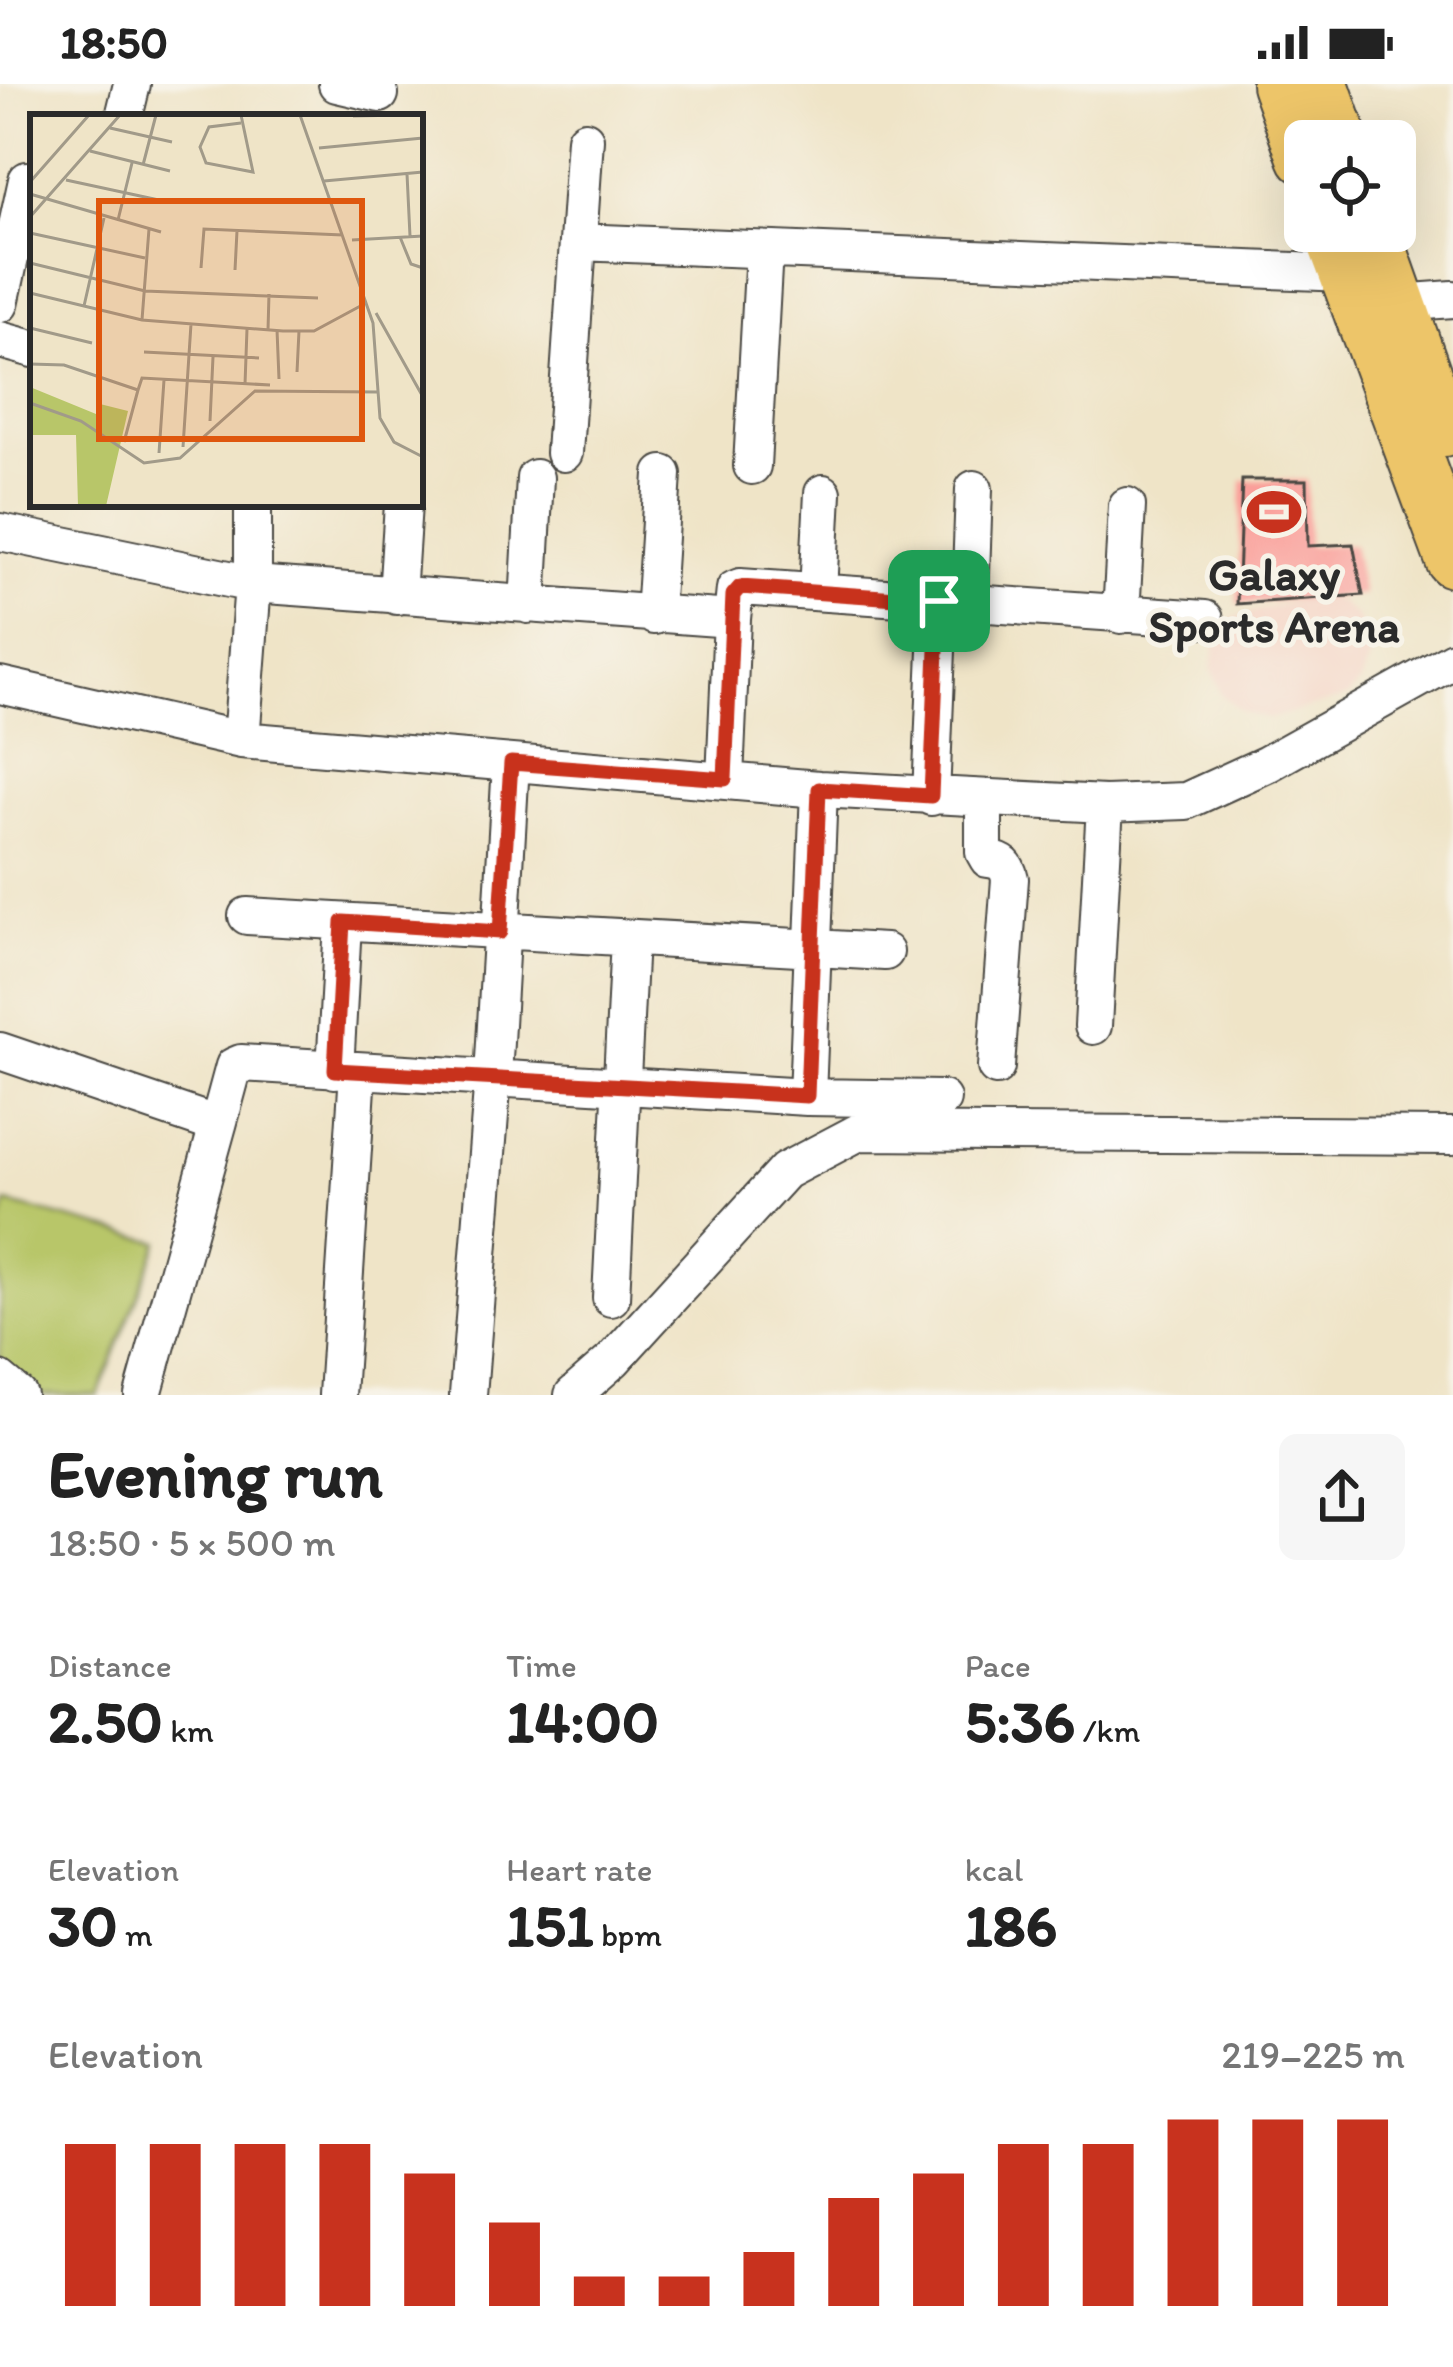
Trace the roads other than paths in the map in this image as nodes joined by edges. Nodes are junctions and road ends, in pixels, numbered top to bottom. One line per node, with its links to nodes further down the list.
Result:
1 (132, 84): 6 (street)
2 (337, 84): 5 (street)
3 (1279, 84): 7 (highway)
4 (1322, 84): 8 (highway)
5 (380, 94)
6 (125, 114)
7 (1292, 120)
8 (1334, 120)
9 (585, 139): 11 (street)
10 (20, 178): 18 (street)
11 (578, 242): 13 (street); 21 (street)
12 (1284, 246): 13 (street)
13 (764, 250): 22 (street)
14 (1352, 252): 32 (highway)
15 (1356, 252): 17 (highway)
16 (1453, 299): 17 (street)
17 (1398, 303): 23 (highway)
18 (0, 304)
19 (0, 340): 20 (street)
20 (30, 348)
21 (564, 453)
22 (752, 466)
23 (1453, 466)
24 (663, 474): 39 (street)
25 (535, 478): 37 (street)
26 (974, 488): 36 (street)
27 (823, 493): 34 (street)
28 (1127, 506): 38 (street)
29 (254, 507): 33 (street)
30 (403, 507): 35 (street)
31 (0, 532): 33 (street)
32 (1453, 560)
33 (253, 584): 35 (street); 44 (street)
34 (818, 592): 36 (street); 40 (street)
35 (398, 596): 37 (street)
36 (955, 602): 38 (street); 48 (street)
37 (528, 605): 39 (street)
38 (1121, 615): 41 (street)
39 (654, 616): 40 (street)
40 (732, 619): 46 (street)
41 (1205, 619)
42 (1453, 660): 50 (street)
43 (0, 685): 44 (street)
44 (241, 740): 45 (street)
45 (511, 763): 46 (street); 53 (street)
46 (725, 779): 47 (street)
47 (819, 789): 48 (street); 55 (street)
48 (931, 796): 49 (street)
49 (984, 800): 50 (street); 59 (street)
50 (1105, 804): 57 (street)
51 (248, 916): 52 (street)
52 (343, 922): 53 (street); 60 (street)
53 (500, 932): 54 (street); 61 (street)
54 (629, 939): 55 (street); 62 (street)
55 (813, 949): 56 (street); 63 (street)
56 (885, 952)
57 (1093, 1026)
58 (0, 1051): 65 (street)
59 (995, 1067)
60 (347, 1071): 61 (street); 65 (street); 71 (street)
61 (493, 1077): 62 (street); 72 (street)
62 (624, 1085): 63 (street); 67 (street)
63 (807, 1096): 64 (street)
64 (942, 1100)
65 (218, 1125): 70 (street)
66 (1453, 1136): 73 (street)
67 (611, 1298)
68 (0, 1380): 69 (street)
69 (18, 1395)
70 (143, 1395)
71 (337, 1395)
72 (468, 1395)
73 (573, 1395)

